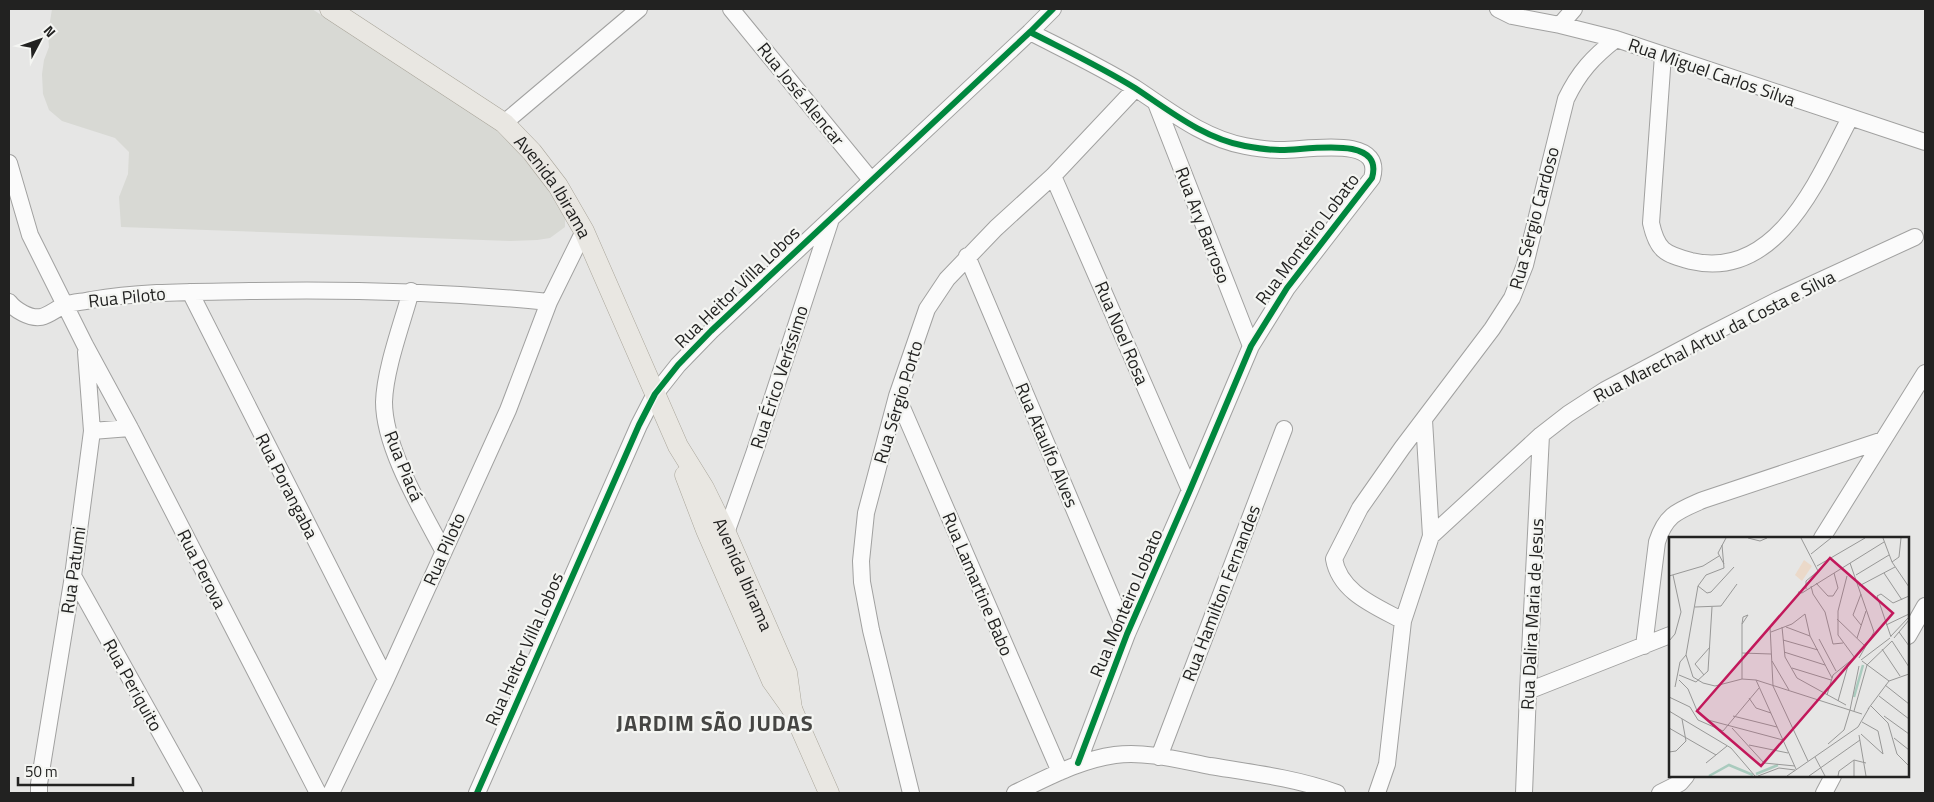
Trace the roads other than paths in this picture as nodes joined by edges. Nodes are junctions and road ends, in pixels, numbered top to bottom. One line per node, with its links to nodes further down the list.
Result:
1 (330, 9): 14 (main road, Avenida Ibirama)
2 (639, 9): 14 (street)
3 (731, 9): 18 (street, Rua José Alencar)
4 (1053, 9): 8 (street, Rua Heitor Villa Lobos)
5 (1498, 9): 7 (street, Rua Miguel Carlos Silva)
6 (1574, 9): 7 (street)
7 (1560, 25): 9 (street, Rua Miguel Carlos Silva)
8 (1030, 32): 11 (street, Rua Monteiro Lobato); 18 (street, Rua Heitor Villa Lobos)
9 (1616, 40): 10 (street, Rua Miguel Carlos Silva); 34 (street, Rua Sérgio Cardoso)
10 (1663, 55): 13 (street, Rua Miguel Carlos Silva); 13 (street)
11 (1135, 88): 12 (street, Rua Monteiro Lobato); 17 (street, Rua Sérgio Porto)
12 (1156, 104): 29 (street, Rua Ary Barroso); 29 (street, Rua Monteiro Lobato)
13 (1850, 118): 15 (street, Rua Miguel Carlos Silva)
14 (504, 123): 20 (main road, Avenida Ibirama)
15 (1925, 142)
16 (9, 163): 27 (street, Rua Perova)
17 (1054, 176): 22 (street, Rua Sérgio Porto); 41 (street, Rua Noel Rosa)
18 (871, 180): 19 (street, Rua Heitor Villa Lobos)
19 (830, 220): 32 (street, Rua Heitor Villa Lobos); 42 (street, Rua Érico Veríssimo)
20 (584, 231): 26 (street, Rua Piloto); 32 (main road, Avenida Ibirama)
21 (1915, 237): 38 (street, Rua Marechal Artur da Costa e Silva)
22 (967, 256): 33 (street, Rua Sérgio Porto); 49 (street, Rua Ataulfo Alves)
23 (411, 291): 24 (street, Rua Piloto); 26 (street, Rua Piloto); 45 (street, Rua Piacá)
24 (190, 292): 27 (street, Rua Piloto); 53 (street, Rua Porangaba)
25 (9, 302): 27 (street, Rua Piloto)
26 (548, 302): 45 (street, Rua Piloto)
27 (66, 305): 28 (street, Rua Perova)
28 (85, 345): 35 (street, Rua Perova); 37 (street, Rua Patumi)
29 (1251, 346): 41 (street, Rua Monteiro Lobato)
30 (1925, 373): 31 (street)
31 (1920, 391): 39 (street)
32 (655, 394): 40 (main road, Avenida Ibirama); 67 (street, Rua Heitor Villa Lobos)
33 (897, 396): 58 (street, Rua Lamartine Babo); 69 (street, Rua Sérgio Porto)
34 (1424, 420): 43 (street); 48 (street, Rua Sérgio Cardoso)
35 (130, 428): 37 (street); 65 (street, Rua Perova)
36 (1284, 429): 56 (street, Rua Hamilton Fernandes)
37 (92, 431): 46 (street, Rua Patumi)
38 (1541, 435): 43 (street, Rua Marechal Artur da Costa e Silva); 54 (street, Rua Dalira Maria de Jesus)
39 (1883, 440): 44 (street); 52 (street)
40 (678, 446): 42 (main road, Avenida Ibirama); 55 (main road, Avenida Ibirama)
41 (1190, 490): 49 (street, Rua Monteiro Lobato)
42 (726, 533): 55 (main road, Avenida Ibirama)
43 (1432, 536): 48 (street, Rua Marechal Artur da Costa e Silva)
44 (1823, 537)
45 (443, 550): 53 (street, Rua Piloto)
46 (73, 576): 63 (street, Rua Patumi); 64 (street, Rua Periquito)
47 (1925, 606): 50 (street)
48 (1403, 621): 72 (street, Rua Marechal Artur da Costa e Silva)
49 (1127, 634): 57 (street, Rua Monteiro Lobato)
50 (1909, 634)
51 (1669, 635): 52 (street)
52 (1644, 646): 54 (street)
53 (386, 680): 66 (street, Rua Piloto)
54 (1528, 691): 73 (street, Rua Dalira Maria de Jesus)
55 (792, 709): 68 (main road, Avenida Ibirama)
56 (1158, 757): 57 (street); 61 (street)
57 (1078, 764): 58 (street)
58 (1060, 772): 70 (street)
59 (1685, 777): 74 (street)
60 (1832, 777): 75 (street)
61 (1307, 782): 62 (street); 71 (street)
62 (1332, 792)
63 (39, 793)
64 (194, 793)
65 (318, 793)
66 (332, 793)
67 (477, 793)
68 (829, 793)
69 (911, 793)
70 (1015, 793)
71 (1293, 793)
72 (1377, 793)
73 (1524, 793)
74 (1660, 793)
75 (1824, 793)

